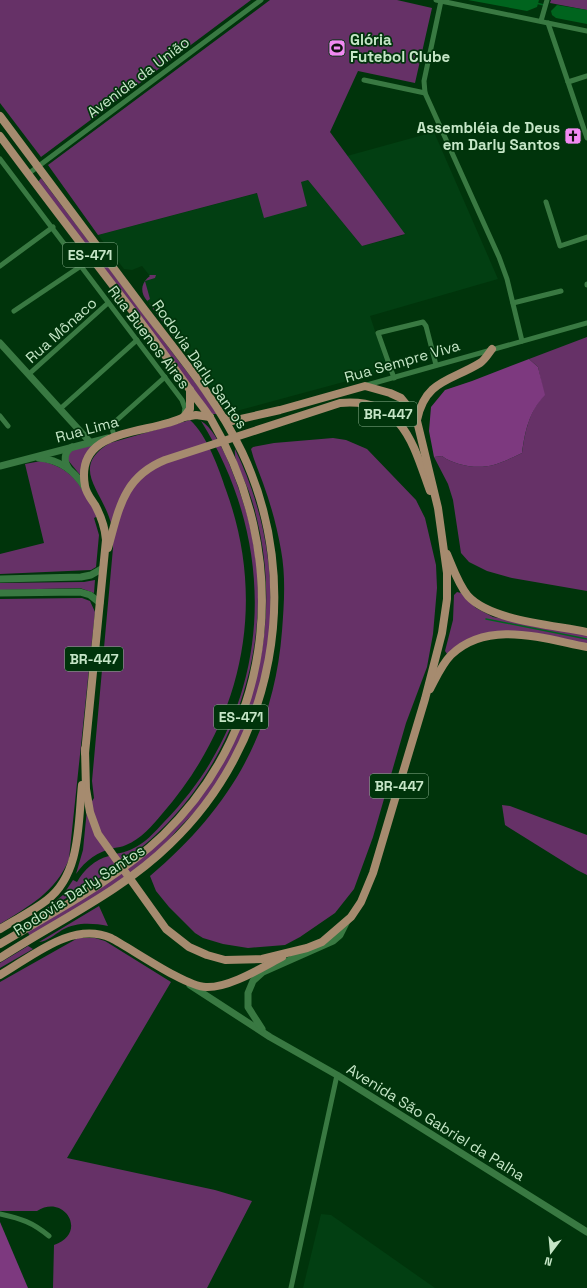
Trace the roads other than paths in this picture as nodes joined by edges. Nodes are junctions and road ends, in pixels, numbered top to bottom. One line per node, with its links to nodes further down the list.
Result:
1 (261, 0): 16 (street, Avenida da União)
2 (546, 0): 4 (street)
3 (439, 1): 4 (street); 10 (street)
4 (541, 21): 5 (street)
5 (548, 23): 6 (street); 9 (street)
6 (587, 31)
7 (587, 76): 9 (street)
8 (364, 80): 10 (street)
9 (568, 82): 12 (street)
10 (425, 92): 25 (street)
11 (0, 116): 16 (main road, Rodovia Darly Santos / ES-471)
12 (585, 122): 14 (street)
13 (0, 136): 17 (main road, Rodovia Darly Santos / ES-471)
14 (587, 138)
15 (0, 159): 19 (street, Rua Buenos Aires)
16 (38, 166): 17 (street, Avenida da União); 42 (main road, Rodovia Darly Santos / ES-471)
17 (28, 174): 37 (main road, Rodovia Darly Santos / ES-471)
18 (546, 202): 20 (street)
19 (53, 227): 21 (street); 22 (street, Rua Buenos Aires)
20 (587, 237)
21 (0, 266)
22 (81, 266): 24 (street, Rua Buenos Aires); 26 (street)
23 (560, 291): 25 (street)
24 (108, 303): 28 (street, Rua Buenos Aires); 33 (street, Rua Mônaco)
25 (513, 303): 29 (street)
26 (14, 311)
27 (587, 323): 29 (street, Rua Sempre Viva)
28 (137, 340): 34 (street, Rua Buenos Aires); 38 (street)
29 (522, 341): 31 (street, Rua Sempre Viva)
30 (0, 343): 33 (main road)
31 (492, 349): 32 (street, Rua Sempre Viva); 43 (main road)
32 (436, 365): 35 (street, Rua Sempre Viva); 35 (street)
33 (29, 374): 38 (main road)
34 (165, 377): 41 (street, Rua Buenos Aires); 45 (street)
35 (394, 378): 36 (street, Rua Sempre Viva)
36 (365, 386): 42 (main road, Rua Sempre Viva / BR-447); 43 (main road, BR-447)
37 (190, 390): 40 (main road, Rodovia Darly Santos / ES-471); 41 (main road)
38 (60, 408): 46 (main road)
39 (0, 416): 44 (street)
40 (210, 417): 41 (main road, Rua Lima); 64 (main road, Rodovia Darly Santos / ES-471)
41 (182, 418): 45 (main road, Rua Lima)
42 (224, 418): 66 (main road, Rodovia Darly Santos / ES-471)
43 (417, 421): 52 (main road, BR-447)
44 (8, 426)
45 (114, 436): 46 (main road, Rua Lima); 51 (main road)
46 (90, 442): 47 (main road, Rua Lima)
47 (72, 446): 48 (main road, Rua Lima); 50 (main road)
48 (35, 457): 49 (main road, Rua Lima); 50 (main road)
49 (0, 466)
50 (69, 469): 51 (main road)
51 (86, 489): 54 (main road)
52 (438, 508): 53 (main road, BR-447); 54 (main road, BR-447)
53 (443, 544): 58 (main road, BR-447); 60 (main road, BR-447)
54 (103, 568): 55 (main road); 57 (main road, BR-447)
55 (0, 579)
56 (0, 593): 57 (main road)
57 (100, 603): 61 (main road, BR-447)
58 (587, 632)
59 (587, 647): 60 (main road, BR-447)
60 (424, 698): 62 (main road, BR-447)
61 (85, 749): 63 (main road); 65 (main road, BR-447)
62 (349, 918): 65 (main road, BR-447); 69 (main road, Avenida São Gabriel da Palha)
63 (0, 929)
64 (0, 944)
65 (290, 952): 68 (main road, BR-447)
66 (0, 958)
67 (0, 975): 68 (main road, BR-447)
68 (176, 976): 69 (main road, Avenida São Gabriel da Palha)
69 (270, 1037): 70 (main road, Avenida São Gabriel da Palha)
70 (337, 1075): 72 (main road, Avenida São Gabriel da Palha); 74 (street)
71 (0, 1214): 73 (street)
72 (587, 1232)
73 (49, 1236)
74 (291, 1288)

